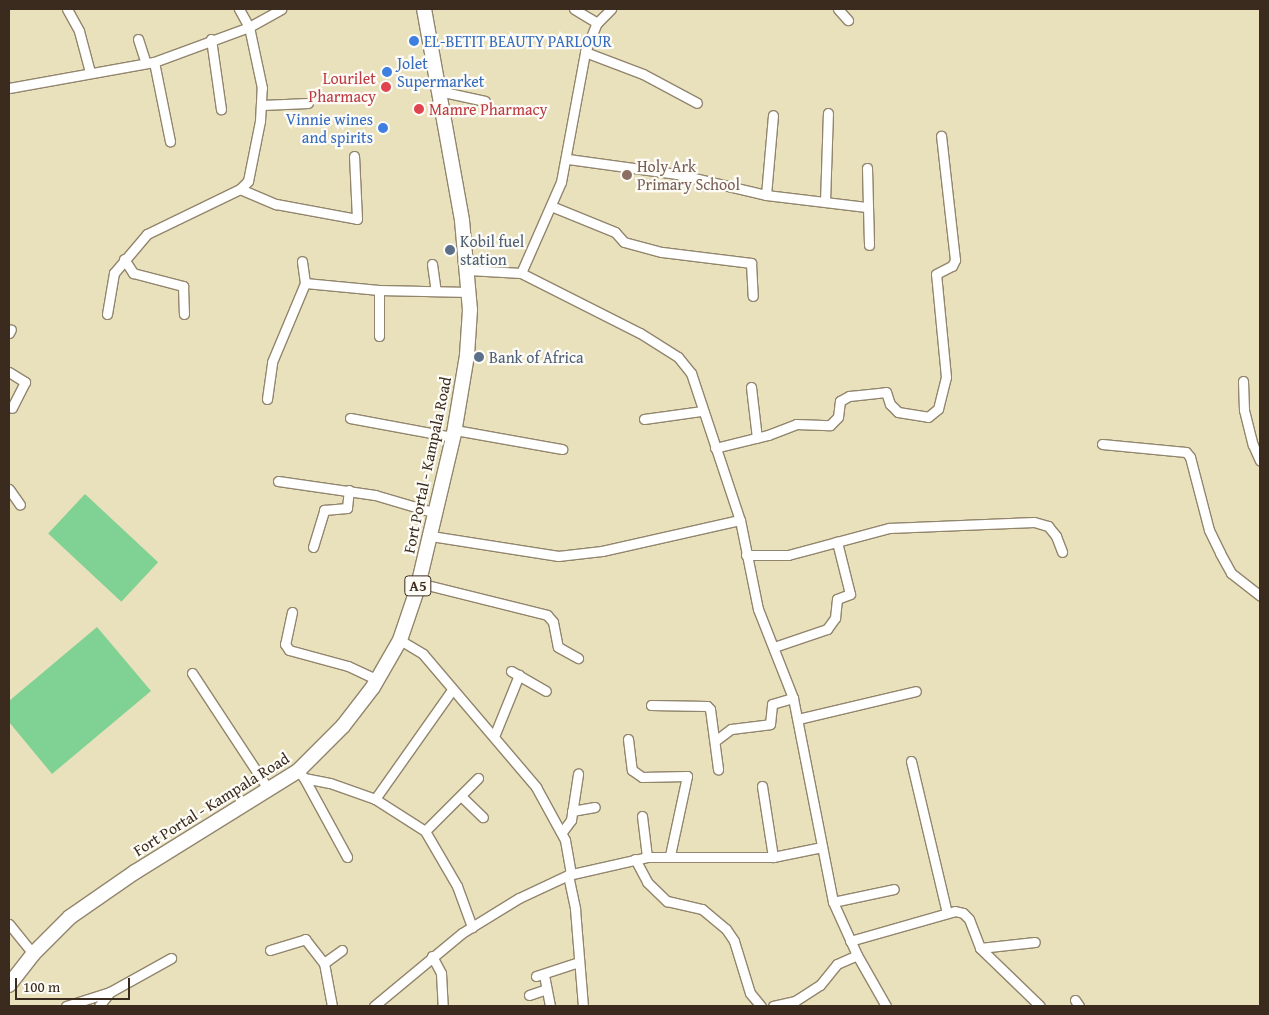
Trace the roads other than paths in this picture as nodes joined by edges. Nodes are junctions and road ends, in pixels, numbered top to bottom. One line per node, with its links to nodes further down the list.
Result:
1 (67, 9): 15 (street)
2 (239, 9): 10 (street)
3 (281, 9): 10 (street)
4 (424, 9): 17 (main road, Fort Portal - Kampala Road / A5)
5 (574, 9): 9 (street)
6 (611, 9): 9 (street)
7 (838, 9): 8 (street)
8 (848, 20)
9 (597, 24): 13 (street)
10 (249, 27): 12 (street); 21 (street)
11 (138, 39): 14 (street)
12 (211, 39): 14 (street); 22 (street)
13 (585, 52): 20 (street); 28 (street)
14 (150, 62): 15 (street); 26 (street)
15 (90, 72): 16 (street)
16 (9, 88)
17 (439, 90): 18 (street); 39 (main road, Fort Portal - Kampala Road / A5)
18 (485, 101)
19 (308, 103): 21 (street)
20 (697, 103)
21 (262, 105): 30 (street)
22 (220, 109)
23 (828, 113): 32 (street)
24 (773, 115): 31 (street)
25 (941, 136): 58 (street)
26 (170, 141)
27 (354, 156): 30 (street)
28 (568, 159): 31 (street); 33 (street)
29 (867, 168): 34 (street)
30 (240, 189): 36 (street)
31 (766, 195): 32 (street)
32 (825, 202): 34 (street)
33 (551, 206): 40 (street); 45 (street)
34 (866, 207): 35 (street)
35 (869, 245)
36 (124, 259): 46 (street); 47 (street)
37 (302, 261): 41 (street)
38 (432, 264): 43 (street)
39 (468, 270): 40 (street); 44 (main road, Fort Portal - Kampala Road / A5)
40 (521, 273): 54 (street)
41 (305, 283): 42 (street); 52 (street)
42 (379, 290): 43 (street); 48 (street)
43 (436, 291): 44 (street)
44 (468, 292): 57 (main road, Fort Portal - Kampala Road / A5)
45 (753, 296)
46 (107, 314)
47 (184, 314)
48 (379, 336)
49 (9, 372): 53 (street)
50 (1243, 381): 62 (street)
51 (751, 387): 58 (street)
52 (267, 399)
53 (12, 408)
54 (702, 411): 56 (street); 60 (street)
55 (350, 418): 57 (street)
56 (644, 419)
57 (454, 434): 61 (street); 67 (main road, Fort Portal - Kampala Road / A5)
58 (757, 438): 60 (street)
59 (1102, 444): 75 (street)
60 (715, 448): 68 (street)
61 (562, 449)
62 (1260, 461)
63 (278, 481): 65 (street)
64 (9, 489): 66 (street)
65 (349, 490): 67 (street); 71 (street)
66 (20, 505)
67 (436, 513): 69 (main road, Fort Portal - Kampala Road / A5)
68 (740, 520): 69 (street); 73 (street)
69 (431, 536): 74 (main road, Fort Portal - Kampala Road / A5)
70 (836, 542): 72 (street); 73 (street); 78 (street)
71 (313, 547)
72 (1062, 552)
73 (746, 555): 78 (street)
74 (419, 583): 77 (main road, Fort Portal - Kampala Road / A5); 79 (street)
75 (1260, 596)
76 (292, 612): 81 (street)
77 (400, 640): 81 (main road, Fort Portal - Kampala Road / A5); 82 (street)
78 (774, 647): 85 (street)
79 (578, 658)
80 (192, 673): 97 (street)
81 (376, 679): 94 (main road, Fort Portal - Kampala Road / A5)
82 (452, 690): 88 (street); 99 (street)
83 (546, 691): 88 (street)
84 (916, 691): 87 (street)
85 (793, 698): 87 (street); 90 (street)
86 (651, 705): 90 (street)
87 (798, 719): 106 (street)
88 (495, 734): 105 (street)
89 (628, 739): 107 (street)
90 (715, 741): 92 (street)
91 (912, 761): 115 (street)
92 (718, 769)
93 (578, 774): 101 (street)
94 (301, 775): 97 (main road, Fort Portal - Kampala Road / A5); 99 (street); 108 (street)
95 (478, 778): 98 (street)
96 (762, 786): 110 (street)
97 (269, 790): 123 (main road, Fort Portal - Kampala Road / A5)
98 (462, 797): 103 (street); 104 (street)
99 (375, 799): 104 (street)
100 (595, 807): 101 (street)
101 (572, 811): 105 (street)
102 (642, 816): 109 (street)
103 (483, 817)
104 (425, 831): 117 (street)
105 (562, 832): 112 (street)
106 (822, 847): 110 (street); 114 (street)
107 (670, 855): 109 (street); 110 (street)
108 (347, 857)
109 (647, 857): 111 (street)
110 (773, 857)
111 (635, 859): 112 (street); 141 (street)
112 (570, 874): 117 (street); 128 (street)
113 (894, 889): 114 (street)
114 (833, 902): 118 (street)
115 (947, 913): 118 (street); 120 (street)
116 (9, 924): 123 (street)
117 (472, 927): 125 (street)
118 (850, 941): 124 (street)
119 (1035, 942): 120 (street)
120 (980, 948): 144 (street)
121 (270, 950): 127 (street)
122 (342, 950): 127 (street)
123 (32, 954): 129 (main road, Fort Portal - Kampala Road / A5)
124 (857, 955): 142 (street); 143 (street)
125 (432, 956): 133 (street); 138 (street)
126 (171, 958): 131 (street)
127 (324, 962): 136 (street)
128 (579, 962): 130 (street); 140 (street)
129 (9, 985)
130 (546, 989): 132 (street); 139 (street)
131 (110, 992): 134 (street); 135 (street)
132 (529, 996)
133 (386, 1003): 137 (street)
134 (66, 1006)
135 (99, 1006)
136 (332, 1006)
137 (374, 1006)
138 (443, 1006)
139 (550, 1006)
140 (583, 1006)
141 (761, 1006)
142 (773, 1006)
143 (886, 1006)
144 (1040, 1006)

